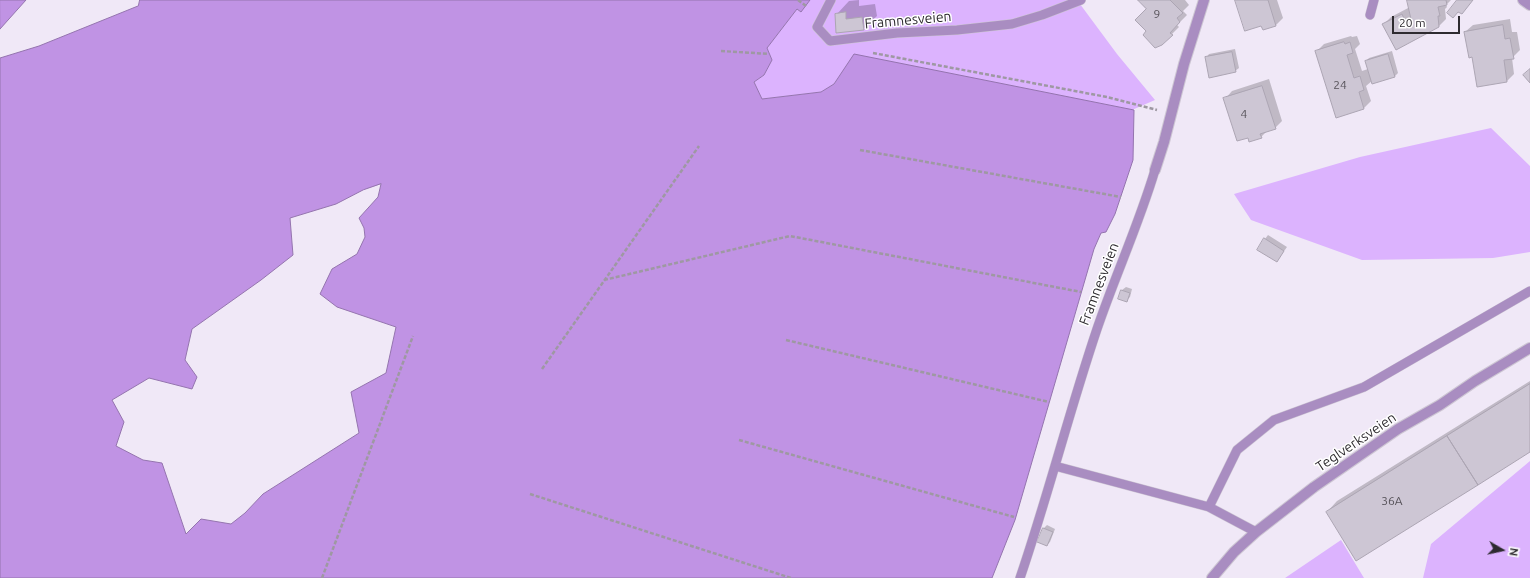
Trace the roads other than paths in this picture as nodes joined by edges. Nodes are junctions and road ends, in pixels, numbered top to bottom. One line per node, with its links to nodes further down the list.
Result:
1 (831, 0): 2 (lane, Framnesveien)
2 (1082, 0)
3 (1204, 0): 8 (street, Framnesveien)
4 (1374, 0): 7 (lane)
5 (1523, 0): 6 (street)
6 (1530, 5)
7 (1370, 14)
8 (1155, 170): 11 (lane, Framnesveien)
9 (1530, 291): 12 (lane)
10 (1530, 348): 13 (street, Teglverksveien)
11 (1055, 466): 12 (lane); 14 (lane, Framnesveien)
12 (1209, 507): 13 (lane)
13 (1256, 532): 15 (street, Teglverksveien)
14 (1020, 578)
15 (1212, 578)

